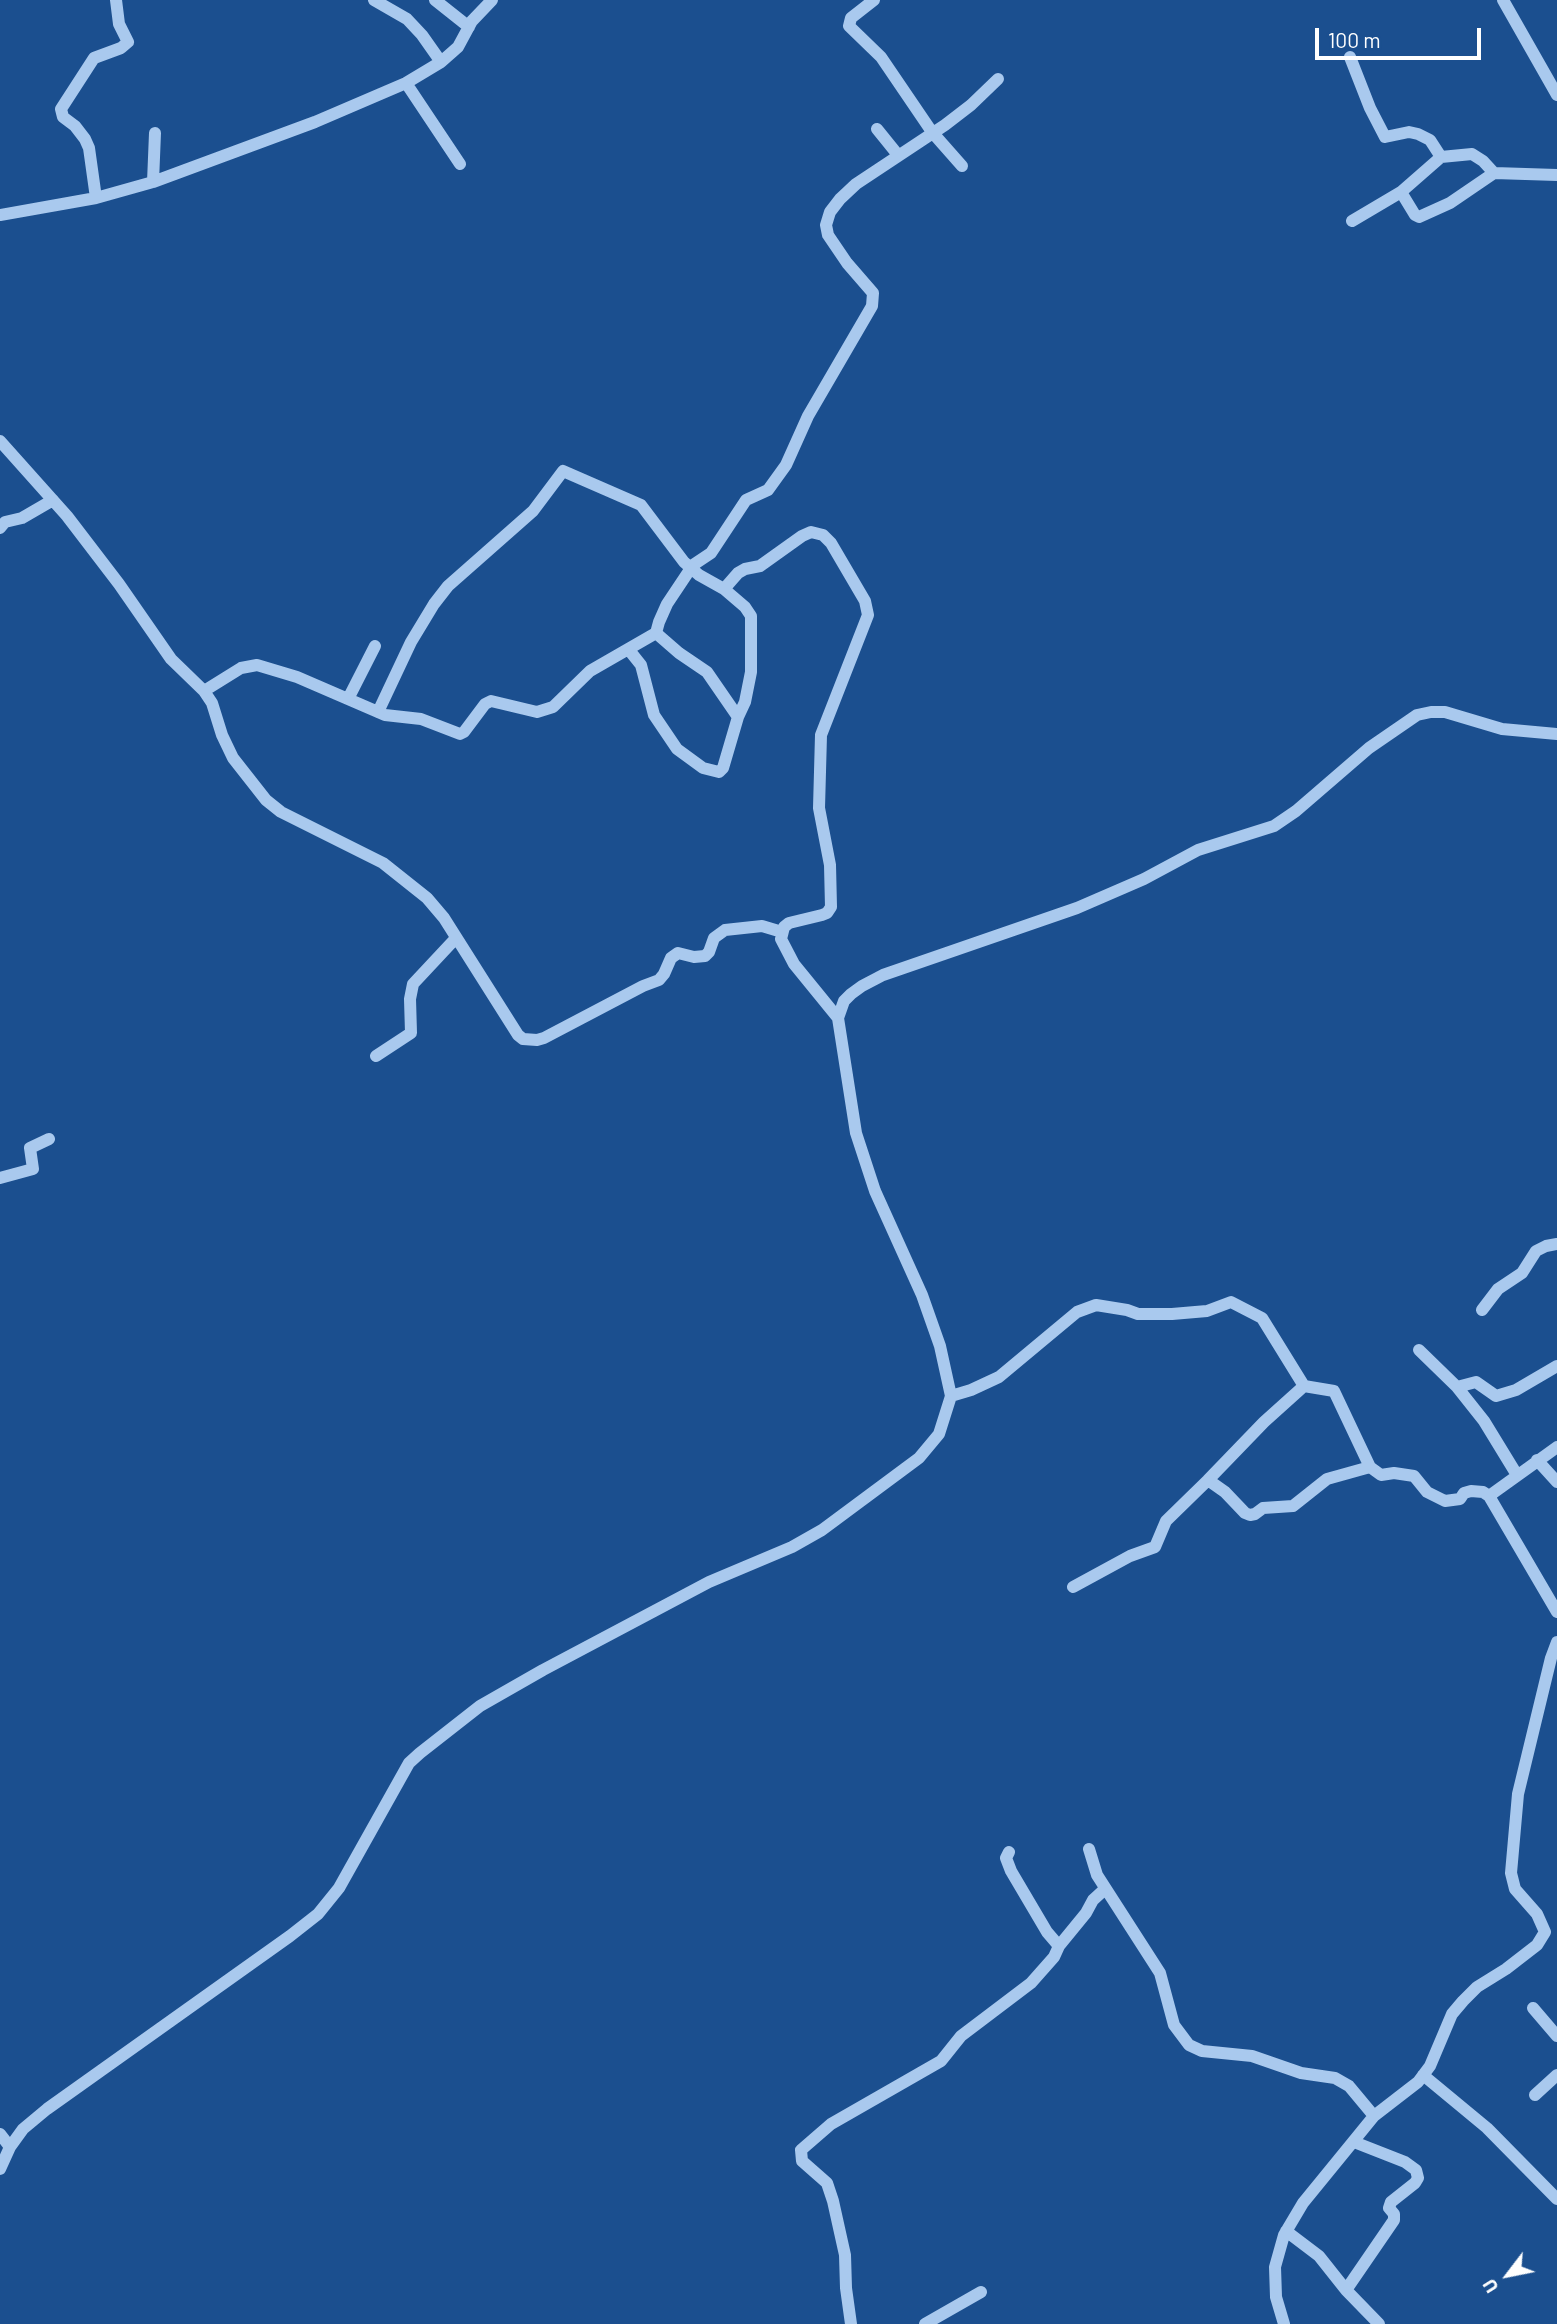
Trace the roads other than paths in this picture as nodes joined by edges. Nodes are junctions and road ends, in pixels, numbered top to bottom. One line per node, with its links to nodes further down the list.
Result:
1 (116, 0): 24 (street)
2 (374, 0): 9 (street)
3 (435, 0): 7 (street)
4 (492, 0): 7 (street)
5 (874, 0): 14 (street)
6 (1503, 0): 12 (street)
7 (469, 27): 9 (street)
8 (1350, 57): 17 (street)
9 (441, 62): 11 (street)
10 (998, 79): 14 (street)
11 (406, 83): 18 (street); 22 (street)
12 (1557, 94)
13 (877, 129): 16 (street)
14 (932, 132): 16 (street); 19 (street)
15 (155, 133): 22 (street)
16 (898, 155): 30 (street)
17 (1441, 157): 20 (street); 23 (street)
18 (460, 164)
19 (962, 166)
20 (1494, 173): 21 (street); 23 (street)
21 (1557, 175)
22 (153, 182): 24 (street)
23 (1401, 192): 26 (street)
24 (96, 198): 25 (street)
25 (0, 215)
26 (1352, 221)
27 (0, 441): 28 (street)
28 (53, 500): 29 (street); 35 (street)
29 (0, 527)
30 (691, 569): 31 (street); 32 (street); 37 (street)
31 (724, 589): 38 (street); 40 (street)
32 (656, 633): 34 (street); 38 (street)
33 (374, 646): 36 (street)
34 (629, 650): 37 (street); 38 (street)
35 (204, 691): 36 (street); 41 (street)
36 (348, 698): 37 (street)
37 (378, 712)
38 (738, 717)
39 (1557, 734): 42 (street)
40 (782, 932): 41 (street); 42 (street)
41 (456, 938): 43 (street)
42 (838, 1018): 52 (street)
43 (376, 1056)
44 (48, 1139): 45 (street)
45 (0, 1178)
46 (1557, 1244): 47 (street)
47 (1482, 1310)
48 (1419, 1349): 51 (street)
49 (1557, 1366): 51 (street)
50 (1304, 1386): 52 (street); 55 (street); 57 (street)
51 (1457, 1387): 56 (street)
52 (951, 1396): 75 (street)
53 (1557, 1447): 54 (street)
54 (1537, 1460): 56 (street); 58 (street)
55 (1370, 1467): 57 (street); 59 (street)
56 (1517, 1475): 59 (street)
57 (1208, 1480): 60 (street)
58 (1557, 1482)
59 (1489, 1496): 61 (street)
60 (1073, 1587)
61 (1557, 1612)
62 (1557, 1642): 69 (street)
63 (1089, 1849): 65 (street)
64 (1009, 1852): 66 (street)
65 (1105, 1889): 66 (street); 72 (street)
66 (1059, 1946): 82 (street)
67 (1533, 2008): 68 (street)
68 (1557, 2036)
69 (1423, 2075): 72 (street); 77 (street)
70 (1557, 2075): 71 (street)
71 (1535, 2095)
72 (1374, 2116): 74 (street)
73 (0, 2134): 75 (street)
74 (1354, 2142): 78 (street); 79 (street)
75 (10, 2147): 76 (street)
76 (0, 2169)
77 (1557, 2199)
78 (1286, 2231): 79 (street); 85 (street)
79 (1346, 2290): 86 (street)
80 (981, 2292): 81 (street)
81 (946, 2312): 83 (street); 84 (street)
82 (851, 2324)
83 (925, 2324)
84 (953, 2324)
85 (1284, 2324)
86 (1379, 2324)

